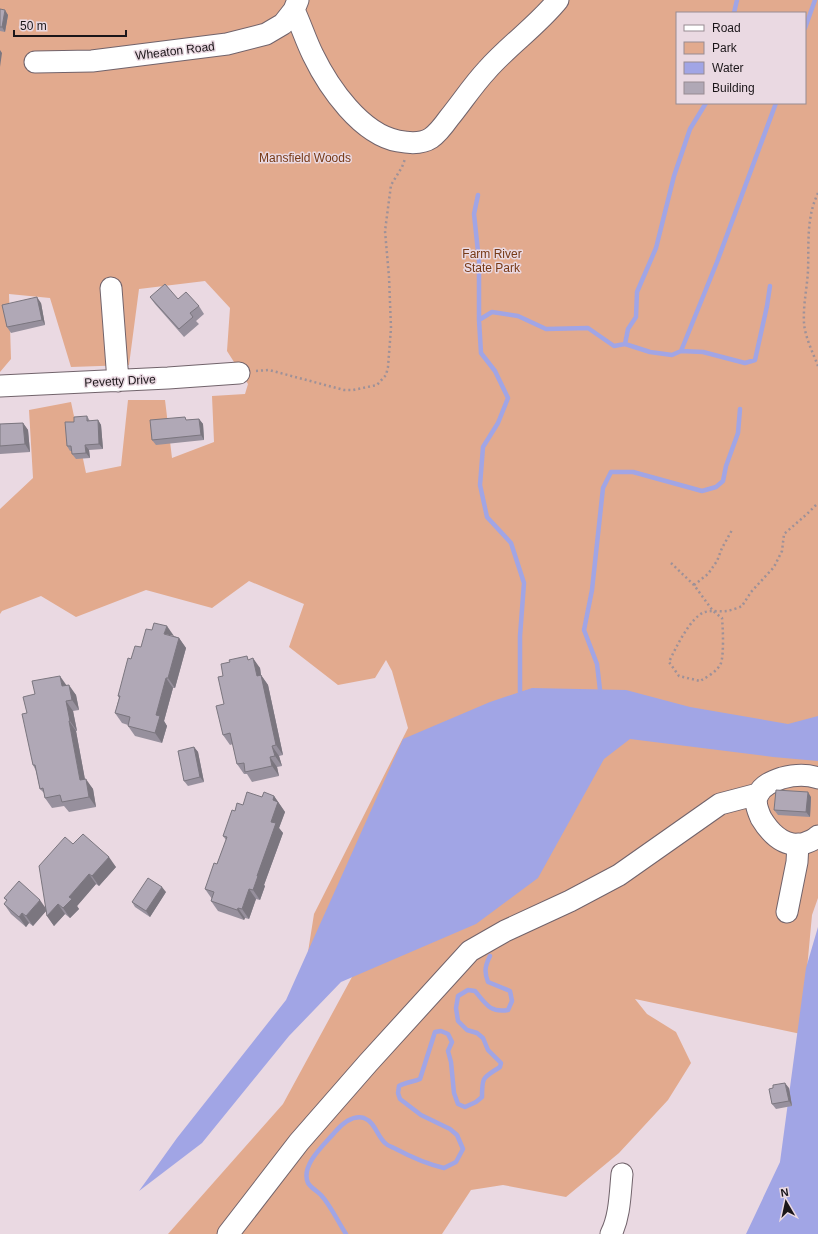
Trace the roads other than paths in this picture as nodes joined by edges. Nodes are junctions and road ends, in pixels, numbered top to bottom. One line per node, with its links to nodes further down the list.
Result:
1 (558, 0): 2 (street)
2 (296, 5): 3 (street, Wheaton Road)
3 (35, 62)
4 (111, 288): 6 (street)
5 (239, 373): 6 (street, Pevetty Drive)
6 (118, 381): 7 (street, Pevetty Drive)
7 (0, 386)
8 (818, 778): 9 (street)
9 (758, 794): 11 (street); 14 (street)
10 (818, 836): 11 (street)
11 (798, 844): 12 (street)
12 (787, 912)
13 (622, 1174): 15 (street)
14 (228, 1234)
15 (611, 1234)

